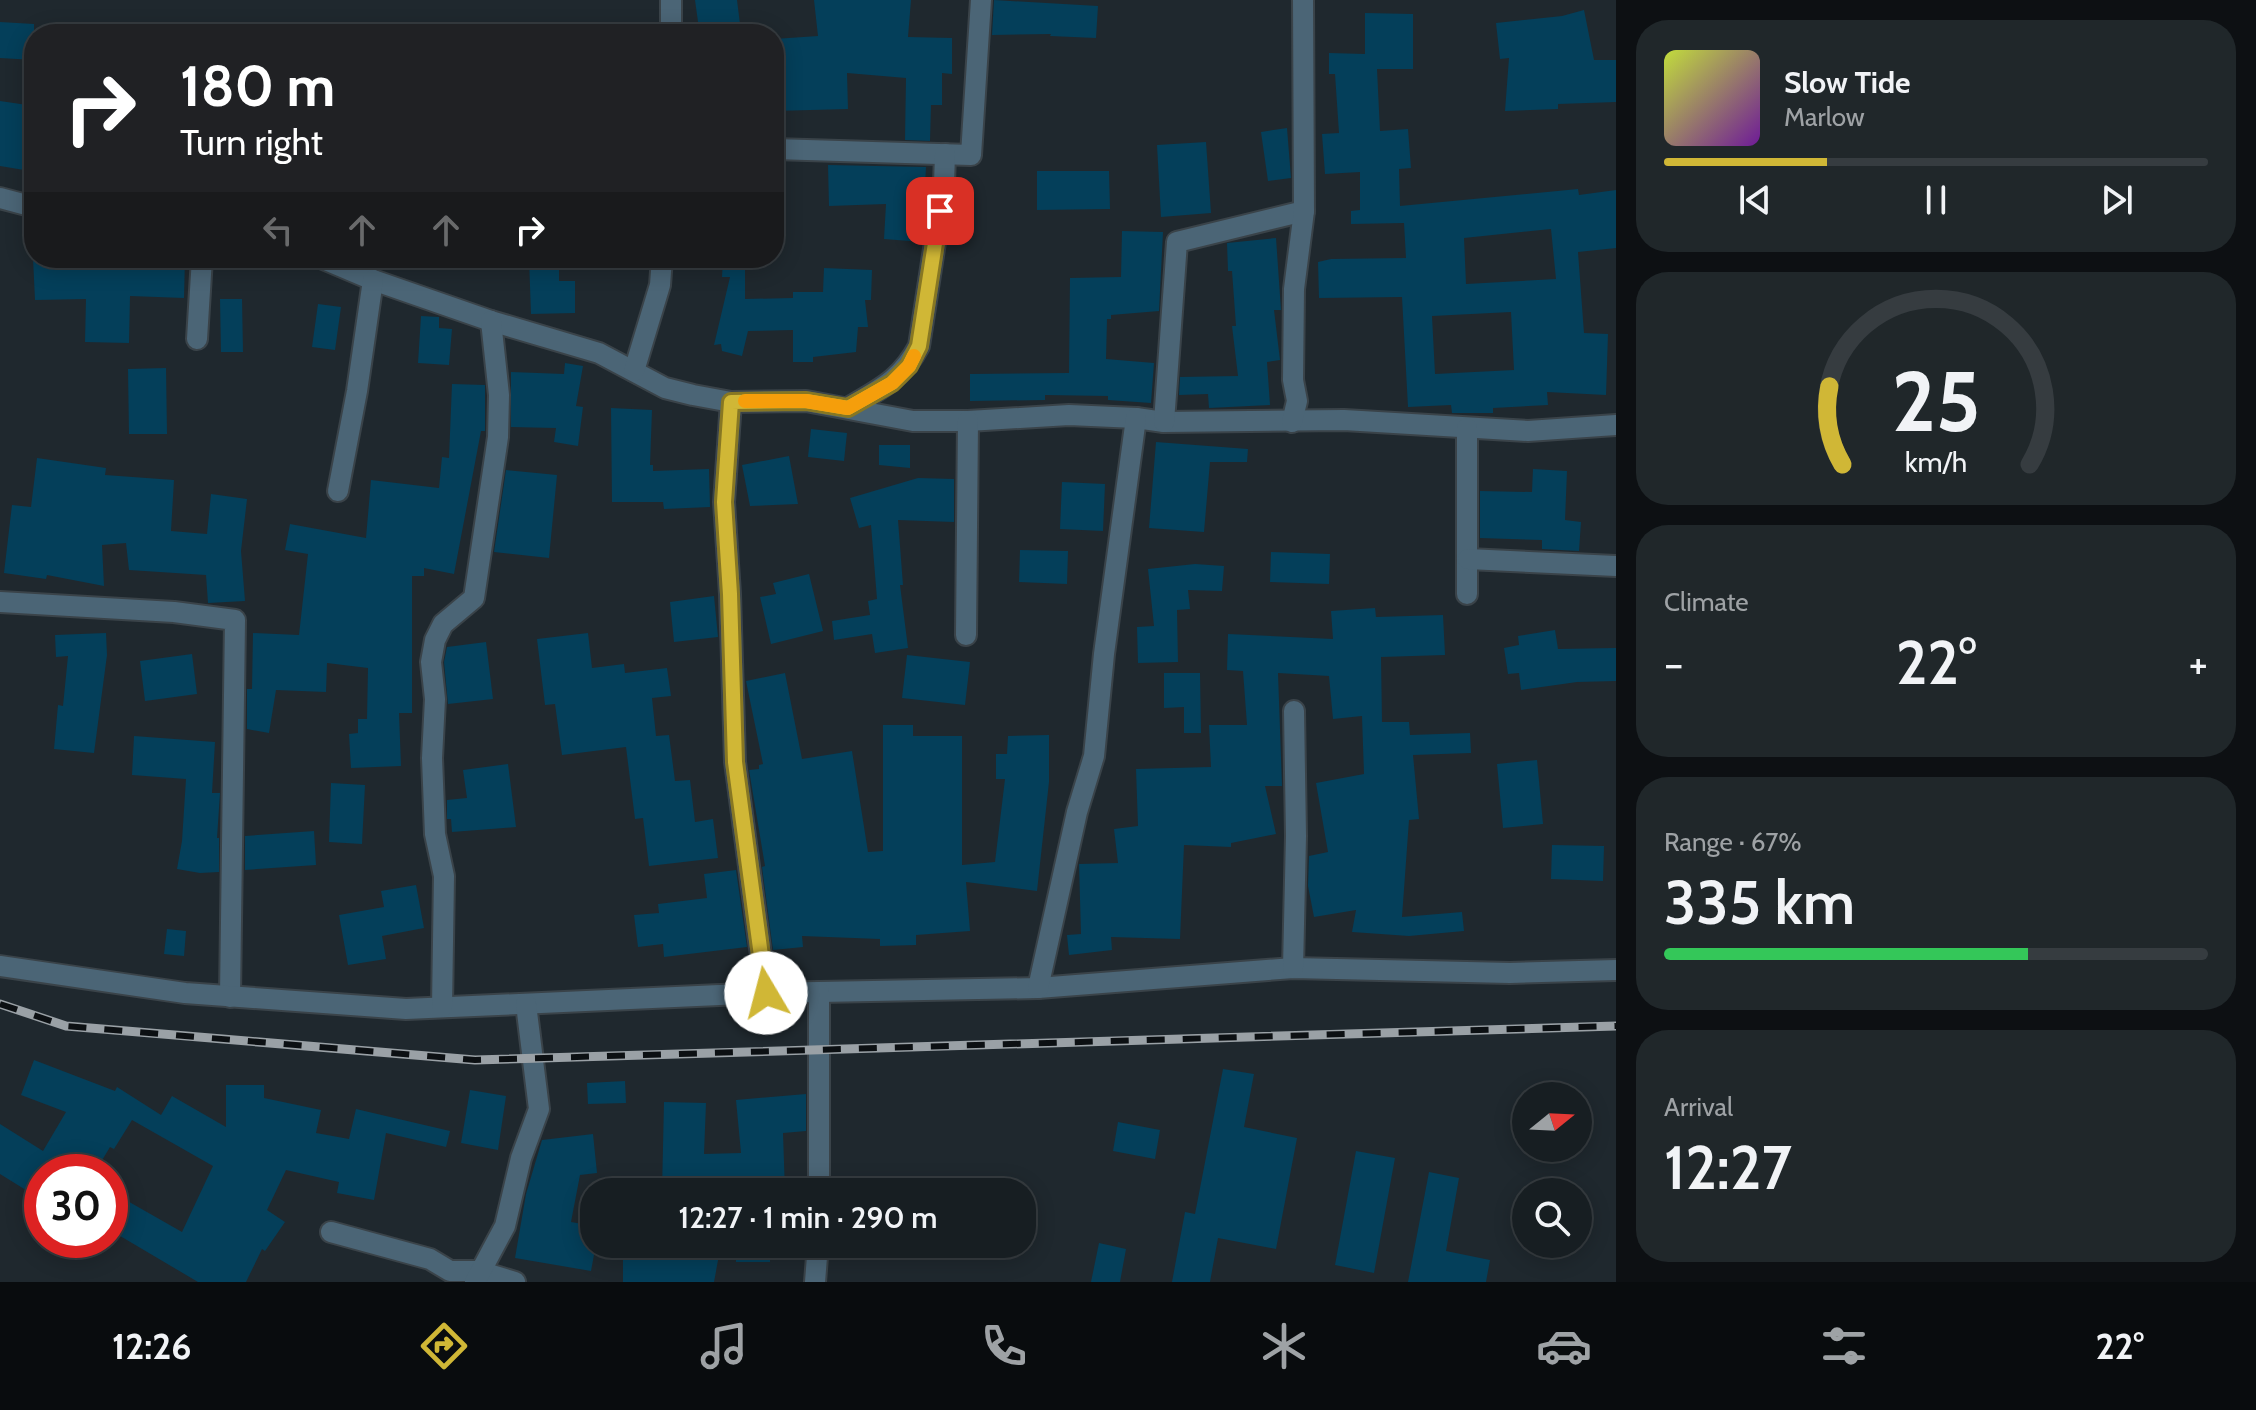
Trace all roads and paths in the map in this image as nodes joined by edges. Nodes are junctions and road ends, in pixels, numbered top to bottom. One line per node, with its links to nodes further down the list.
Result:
1 (671, 0): 4 (street)
2 (981, 0): 6 (street)
3 (1303, 0): 9 (street)
4 (671, 24)
5 (784, 149): 6 (street)
6 (945, 154): 18 (street)
7 (0, 198): 8 (street)
8 (24, 204)
9 (1304, 211): 21 (street); 22 (street)
10 (201, 268): 15 (street)
11 (345, 268): 13 (street)
12 (661, 268): 16 (street)
13 (373, 280): 14 (street); 25 (street)
14 (491, 321): 16 (street); 40 (street)
15 (197, 339)
16 (634, 371): 17 (street)
17 (731, 402): 18 (street); 37 (street)
18 (848, 408): 20 (street)
19 (1136, 418): 20 (street); 21 (street); 35 (street)
20 (968, 421): 30 (street)
21 (1164, 422): 22 (street)
22 (1292, 422): 24 (street)
23 (1616, 425): 24 (street)
24 (1467, 428): 26 (street)
25 (338, 491)
26 (1468, 559): 27 (street); 28 (street)
27 (1616, 566)
28 (1467, 594)
29 (0, 602): 38 (street)
30 (966, 635)
31 (1294, 711): 33 (street)
32 (0, 966): 38 (street)
33 (1293, 968): 34 (street); 35 (street)
34 (1616, 970)
35 (1038, 988): 36 (street)
36 (819, 992): 37 (street); 41 (street)
37 (766, 993): 39 (street)
38 (230, 997): 40 (street)
39 (526, 1004): 40 (street); 44 (street)
40 (442, 1007)
41 (819, 1178)
42 (331, 1232): 44 (street)
43 (817, 1258): 46 (street)
44 (477, 1277): 45 (street)
45 (515, 1282)
46 (815, 1282)

